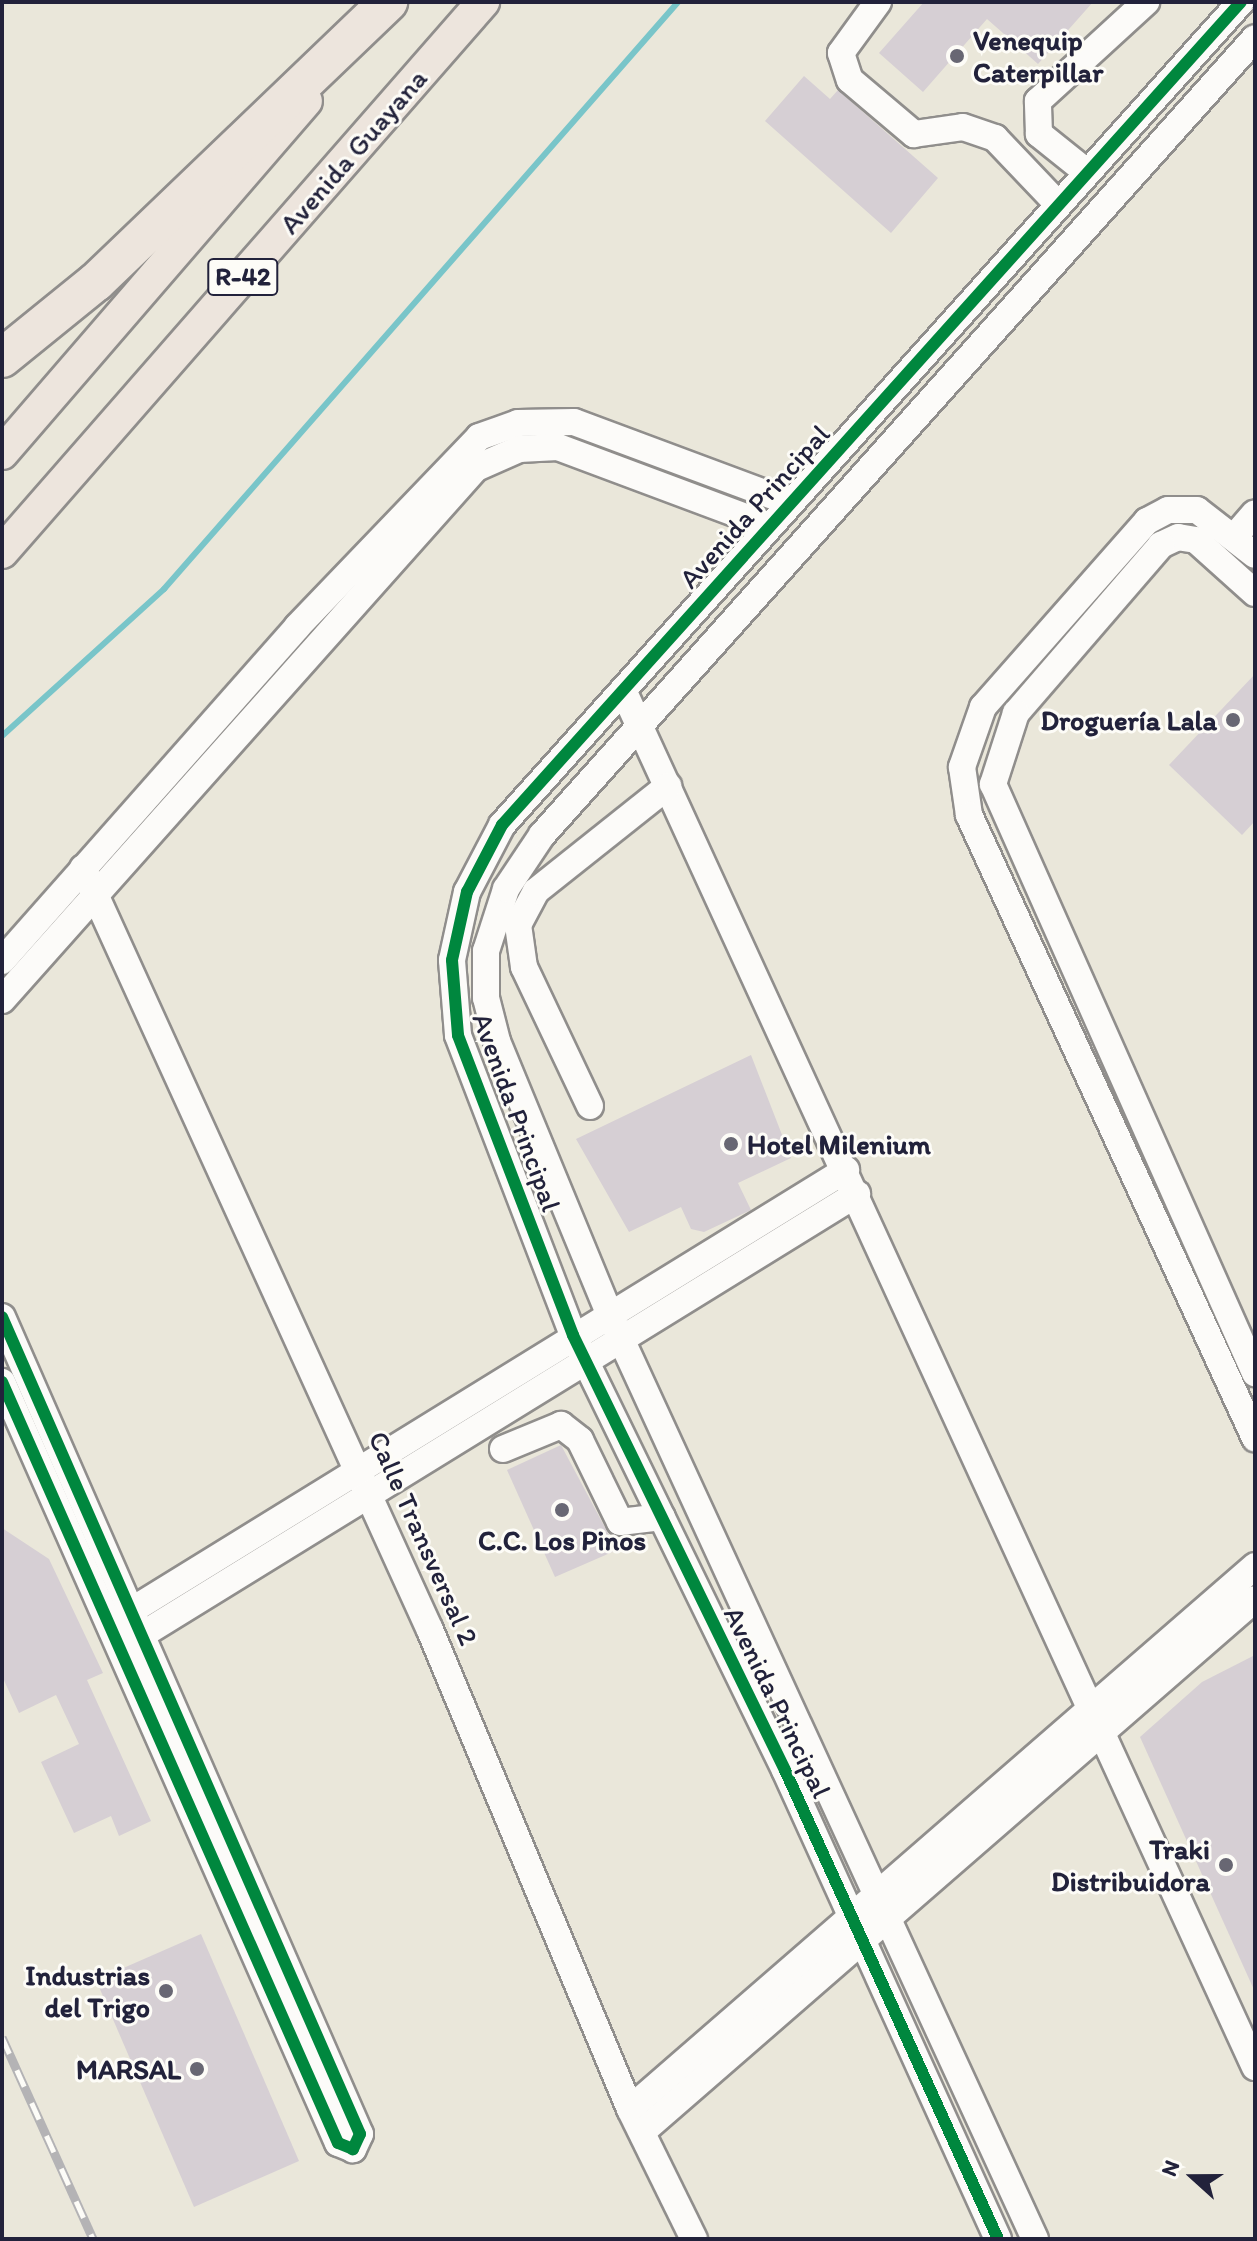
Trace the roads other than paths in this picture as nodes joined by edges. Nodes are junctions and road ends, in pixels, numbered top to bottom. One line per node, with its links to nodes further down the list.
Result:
1 (390, 2): 9 (highway); 10 (main road, R-42)
2 (483, 2): 15 (main road, Avenida Guayana / R-42)
3 (878, 2): 8 (street)
4 (1146, 2): 7 (street)
5 (1241, 2): 7 (street, Avenida Principal)
6 (1255, 38): 19 (street, Avenida Principal)
7 (1084, 170): 8 (street, Avenida Principal)
8 (1056, 202): 11 (street, Avenida Principal)
9 (2, 358)
10 (2, 453)
11 (789, 502): 13 (street, Avenida Principal); 21 (street)
12 (1255, 513): 14 (street)
13 (769, 526): 18 (street, Avenida Principal); 22 (street)
14 (1235, 536): 16 (street); 24 (street)
15 (2, 552)
16 (1255, 555)
17 (1255, 593): 23 (street)
18 (623, 690): 19 (street); 33 (street, Avenida Principal)
19 (641, 725): 20 (street); 32 (street, Avenida Principal)
20 (668, 786): 29 (street); 30 (street)
21 (83, 868): 22 (street, Calle Transversal 2); 25 (street)
22 (95, 893): 26 (street); 41 (street, Calle Transversal 2)
23 (1042, 906): 24 (street); 27 (street)
24 (1016, 916): 28 (street)
25 (2, 961)
26 (2, 1000)
27 (1097, 1026): 28 (street); 34 (street)
28 (1071, 1039): 37 (street)
29 (590, 1106)
30 (852, 1182): 32 (street); 47 (street)
31 (2, 1317): 40 (street)
32 (615, 1324): 33 (street); 49 (street, Avenida Principal)
33 (579, 1346): 36 (street, Avenida Principal); 41 (street)
34 (1255, 1373)
35 (2, 1382): 42 (street)
36 (620, 1433): 38 (street); 43 (street, Avenida Principal)
37 (1255, 1438)
38 (584, 1448): 39 (street); 43 (street)
39 (503, 1449)
40 (72, 1473): 42 (street); 46 (street)
41 (363, 1481): 46 (street); 56 (street, Calle Transversal 2)
42 (49, 1486): 46 (street)
43 (662, 1517): 50 (street, Avenida Principal)
44 (1255, 1566): 47 (street)
45 (1255, 1599): 48 (street)
46 (128, 1628): 46 (street)
47 (1091, 1709): 48 (street); 49 (street)
48 (1103, 1734): 51 (street); 55 (street)
49 (879, 1892): 50 (street); 51 (street, Avenida Principal)
50 (851, 1916): 52 (street, Avenida Principal); 53 (street)
51 (891, 1918): 52 (street); 59 (street, Avenida Principal)
52 (863, 1942): 54 (street); 58 (street, Avenida Principal)
53 (754, 2001): 54 (street); 56 (street)
54 (768, 2025): 56 (street)
55 (1255, 2067)
56 (636, 2121): 57 (street, Calle Transversal 2)
57 (694, 2239)
58 (998, 2239)
59 (1035, 2239)

